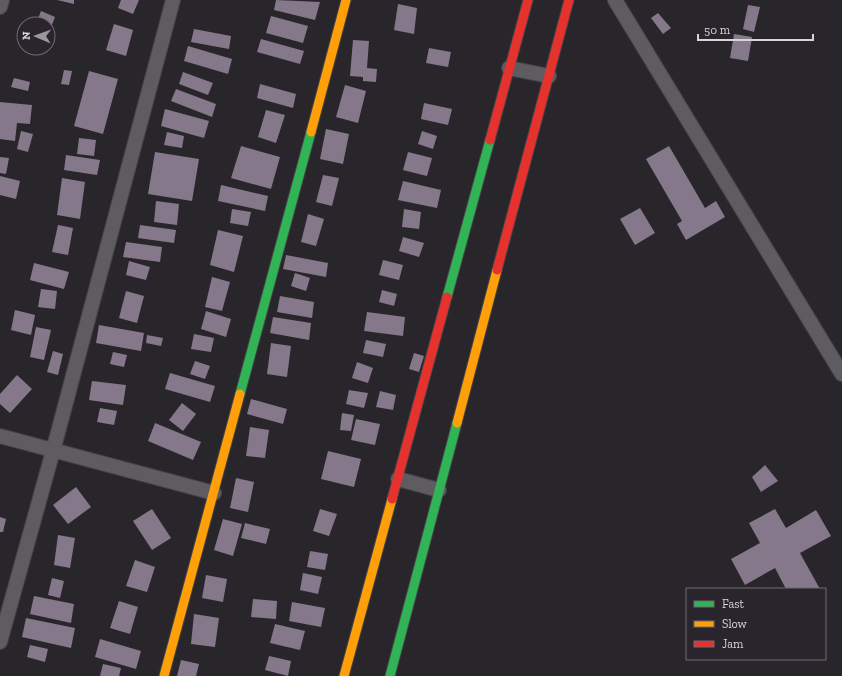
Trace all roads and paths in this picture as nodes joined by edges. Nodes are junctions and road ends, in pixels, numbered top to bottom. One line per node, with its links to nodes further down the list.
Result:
1 (2, 0): 7 (street)
2 (172, 0): 12 (street)
3 (346, 0): 15 (street)
4 (528, 0): 8 (street)
5 (569, 0): 9 (street)
6 (615, 0): 10 (street)
7 (0, 7)
8 (510, 68): 9 (street); 13 (street)
9 (549, 76): 14 (street)
10 (842, 374)
11 (0, 436): 12 (street)
12 (53, 451): 15 (street); 16 (street)
13 (398, 479): 14 (street); 18 (street)
14 (440, 490): 19 (street)
15 (214, 493): 17 (street)
16 (0, 642)
17 (164, 676)
18 (344, 676)
19 (390, 676)

